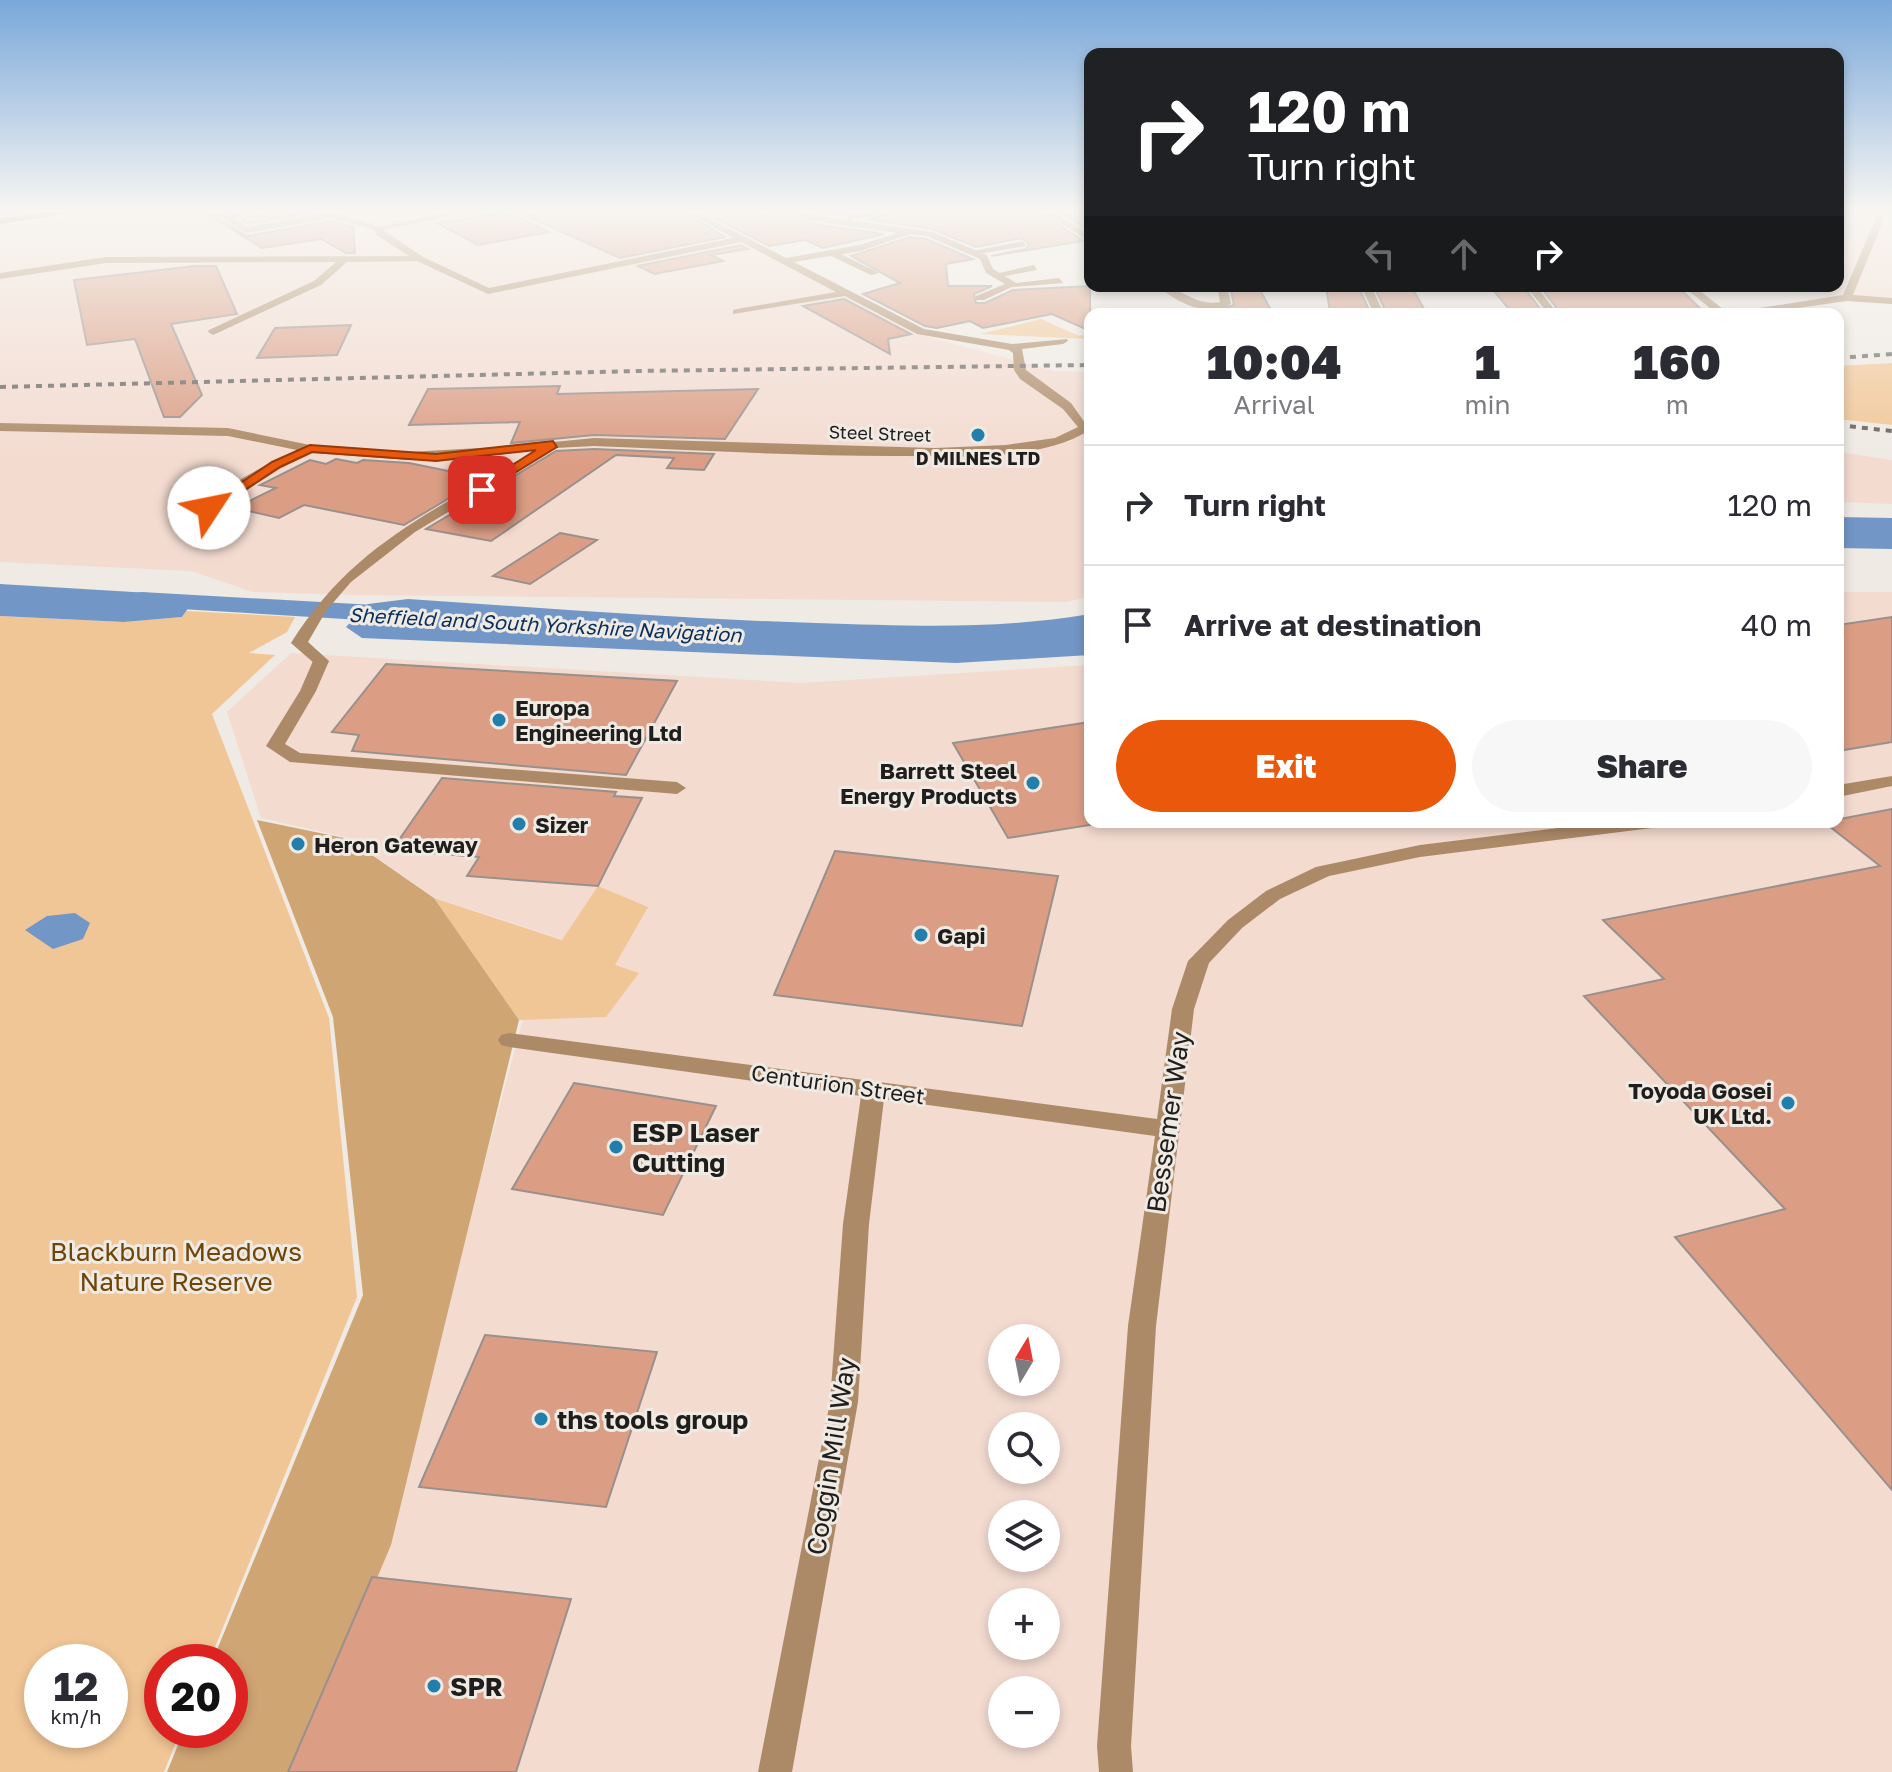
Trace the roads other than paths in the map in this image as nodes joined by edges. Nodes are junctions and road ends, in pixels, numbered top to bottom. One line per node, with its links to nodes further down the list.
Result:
1 (297, 294): 15 (street)
2 (842, 294): 14 (street)
3 (847, 294): 17 (street)
4 (990, 294): 9 (street)
5 (1175, 294): 6 (street)
6 (1224, 294)
7 (1698, 294): 12 (street)
8 (1849, 294): 10 (street)
9 (980, 298)
10 (1847, 298): 11 (street); 13 (street)
11 (1892, 301)
12 (1716, 308)
13 (1775, 308)
14 (737, 312)
15 (213, 332)
16 (1063, 341): 17 (street)
17 (1012, 347): 18 (street, Steel Street)
18 (1084, 426)
19 (0, 427): 22 (street)
20 (1084, 430): 21 (street, Steel Street)
21 (553, 445): 22 (street); 25 (street)
22 (310, 449): 23 (street)
23 (225, 524)
24 (1892, 781): 26 (street)
25 (677, 788)
26 (1844, 790)
27 (1604, 828): 30 (street, Bessemer Way)
28 (509, 1040): 29 (street, Centurion Street)
29 (874, 1089): 30 (street, Centurion Street); 31 (street, Coggin Mill Way)
30 (1167, 1129): 32 (street, Bessemer Way)
31 (775, 1772)
32 (1116, 1772)

